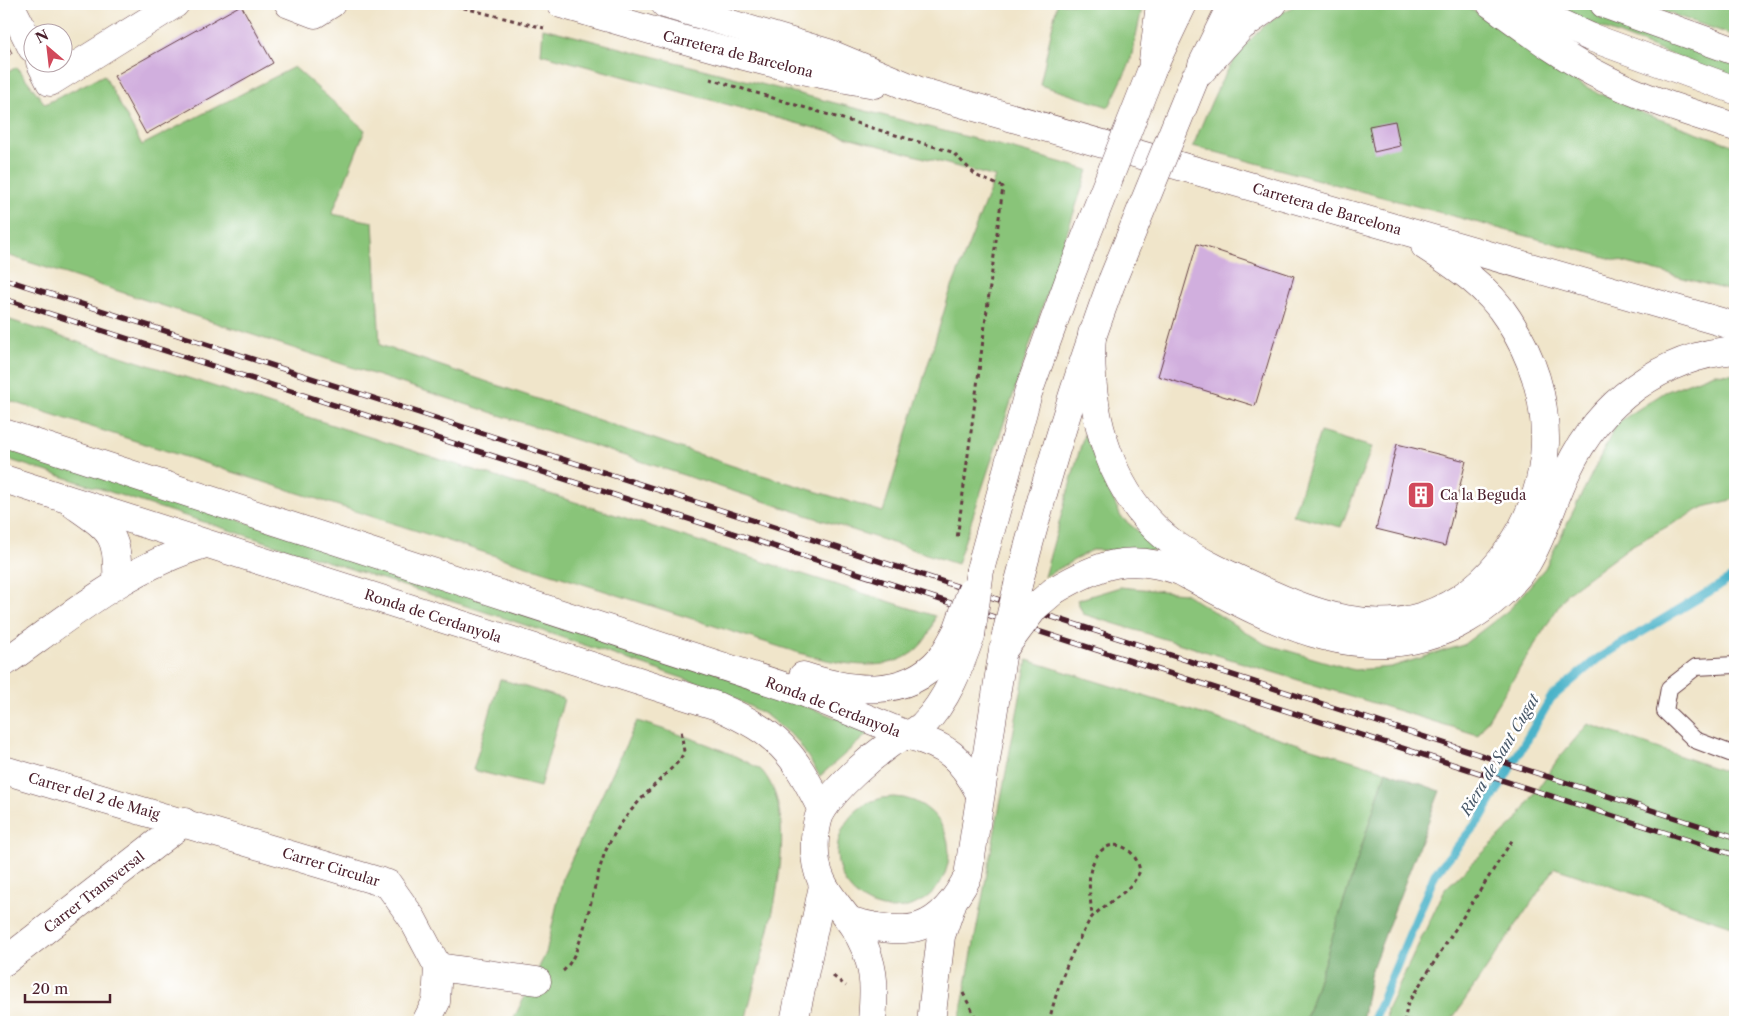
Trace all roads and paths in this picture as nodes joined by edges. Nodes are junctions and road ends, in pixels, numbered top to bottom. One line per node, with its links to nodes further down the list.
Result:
1 (10, 4): 15 (main road)
2 (175, 4): 18 (main road)
3 (288, 4): 4 (main road)
4 (331, 4)
5 (448, 4): 16 (path)
6 (561, 4): 25 (main road, Carretera de Barcelona)
7 (665, 4): 25 (main road, Carretera de Barcelona)
8 (1160, 4): 19 (main road)
9 (1183, 4): 19 (main road)
10 (1232, 4): 23 (main road)
11 (1274, 4): 23 (main road)
12 (1491, 4): 26 (main road)
13 (1518, 4): 24 (main road)
14 (1604, 4): 17 (main road)
15 (22, 28)
16 (553, 31)
17 (1735, 51)
18 (72, 68)
19 (1152, 69): 38 (main road, bridge)
20 (45, 72): 21 (main road)
21 (66, 72)
22 (705, 77): 34 (path)
23 (1195, 78): 29 (main road, bridge)
24 (1735, 90)
25 (919, 91): 27 (main road, Carretera de Barcelona)
26 (1735, 127)
27 (1401, 231): 28 (main road, Carretera de Barcelona); 29 (main road)
28 (1735, 326)
29 (1092, 334): 39 (main road, bridge)
30 (1735, 350): 39 (main road, bridge)
31 (4, 433): 37 (main road, Ronda de Cerdanyola)
32 (4, 479): 33 (main road, Ronda de Cerdanyola)
33 (68, 500): 35 (main road, Ronda de Cerdanyola); 36 (main road)
34 (957, 540)
35 (205, 544): 36 (main road); 47 (main road, Ronda de Cerdanyola)
36 (117, 582): 40 (main road)
37 (528, 603): 38 (main road, Ronda de Cerdanyola); 43 (main road, Ronda de Cerdanyola)
38 (964, 633): 43 (main road)
39 (1003, 650): 46 (main road)
40 (4, 663)
41 (1735, 665): 44 (lane)
42 (681, 729): 56 (path)
43 (910, 736): 46 (main road); 47 (main road)
44 (1735, 754)
45 (4, 770): 48 (main road, Carrer del 2 de Maig)
46 (980, 792): 51 (main road)
47 (822, 810): 50 (main road)
48 (184, 822): 54 (main road, Carrer Transversal); 55 (main road, Carrer Circular)
49 (1513, 839): 64 (path)
50 (823, 886): 53 (main road); 59 (main road)
51 (952, 904): 53 (main road); 61 (main road)
52 (1092, 917): 52 (path); 63 (path)
53 (850, 921): 60 (main road)
54 (4, 962)
55 (438, 967): 56 (main road); 58 (main road)
56 (537, 981)
57 (960, 988): 62 (path)
58 (426, 1022)
59 (794, 1022)
60 (872, 1022)
61 (930, 1022)
62 (978, 1022)
63 (1049, 1022)
64 (1404, 1022)

